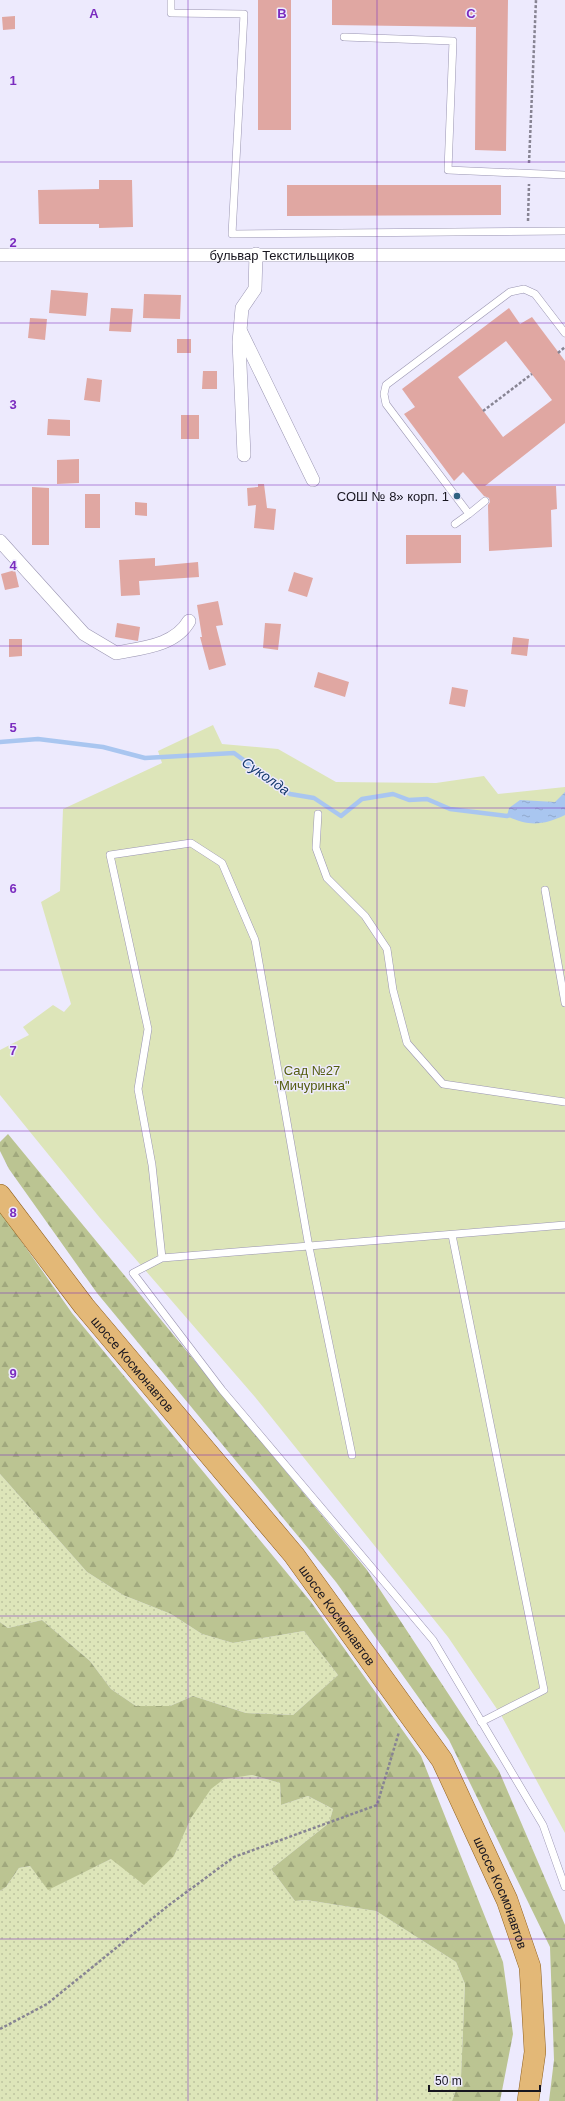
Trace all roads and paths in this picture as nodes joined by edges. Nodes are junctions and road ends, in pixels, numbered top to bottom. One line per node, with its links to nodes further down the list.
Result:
1 (171, 0): 6 (lane)
2 (536, 0): 4 (path)
3 (344, 37): 4 (lane)
4 (529, 174): 5 (lane); 6 (path)
5 (565, 175)
6 (528, 231): 7 (lane)
7 (565, 231)
8 (256, 254): 9 (street, бульвар Текстильщиков); 10 (street, бульвар Текстильщиков); 11 (street)
9 (0, 255)
10 (565, 255)
11 (240, 330): 17 (street); 18 (street)
12 (565, 333): 20 (lane)
13 (565, 348): 14 (path)
14 (558, 352)
15 (532, 374): 16 (path)
16 (483, 411)
17 (244, 455)
18 (313, 480)
19 (485, 502): 20 (lane)
20 (469, 514): 21 (lane)
21 (455, 524)
22 (0, 541): 23 (street)
23 (189, 621)
24 (318, 814): 27 (lane)
25 (545, 890): 26 (lane)
26 (565, 1003)
27 (565, 1102)
28 (0, 1195): 34 (main road, шоссе Космонавтов)
29 (565, 1225): 30 (lane)
30 (452, 1235): 31 (lane); 35 (lane)
31 (309, 1247): 32 (lane); 32 (lane); 33 (lane)
32 (162, 1258): 35 (lane)
33 (352, 1455)
34 (406, 1710): 37 (path); 38 (main road, шоссе Космонавтов)
35 (481, 1722): 36 (lane)
36 (565, 1887)
37 (0, 2029)
38 (528, 2101)

